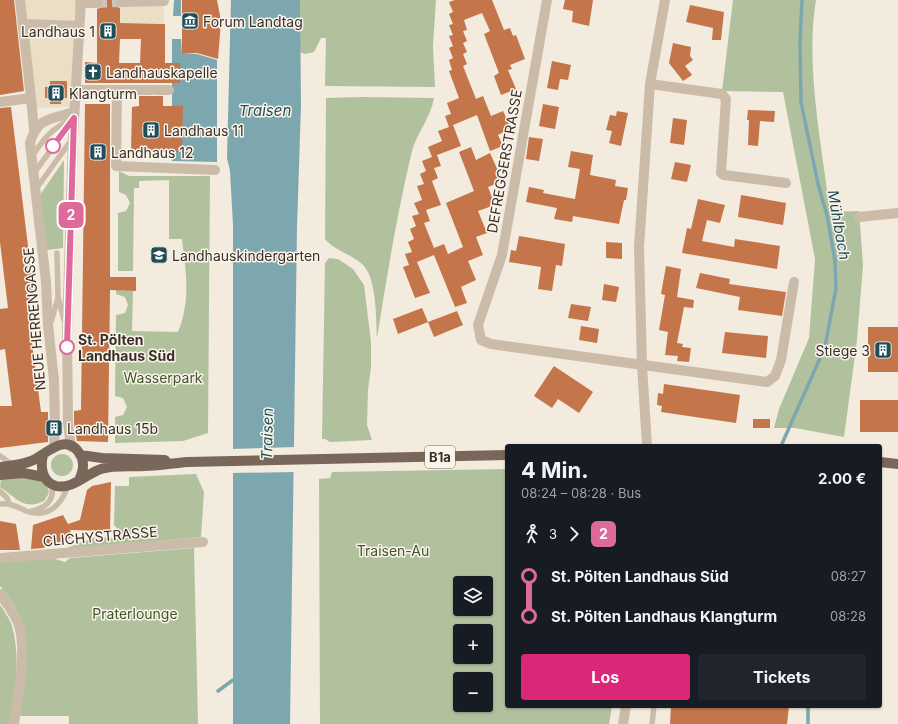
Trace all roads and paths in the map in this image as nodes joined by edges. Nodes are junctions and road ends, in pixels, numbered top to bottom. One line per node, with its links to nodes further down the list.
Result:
1 (20, 0): 9 (street, NEUE HERRENGASSE)
2 (547, 0): 32 (street, DEFREGGERSTRASSE)
3 (665, 0): 11 (street)
4 (142, 1): 5 (street); 7 (street)
5 (164, 1)
6 (81, 2): 8 (street); 10 (street, NEUE HERRENGASSE)
7 (120, 2)
8 (97, 3)
9 (23, 24): 10 (street); 15 (street, NEUE HERRENGASSE)
10 (79, 26): 12 (street, NEUE HERRENGASSE)
11 (650, 84): 23 (street); 32 (street)
12 (76, 90): 13 (street); 17 (street, NEUE HERRENGASSE)
13 (117, 90): 14 (street); 21 (street)
14 (170, 90)
15 (31, 98): 16 (street); 18 (street, NEUE HERRENGASSE)
16 (0, 102)
17 (74, 115): 18 (street); 19 (street, NEUE HERRENGASSE); 20 (lane); 22 (lane)
18 (34, 130): 20 (street, NEUE HERRENGASSE)
19 (73, 138): 24 (lane); 30 (street, NEUE HERRENGASSE)
20 (31, 157): 22 (street, NEUE HERRENGASSE)
21 (215, 170)
22 (33, 174): 24 (street, NEUE HERRENGASSE)
23 (786, 183)
24 (35, 190): 31 (street, NEUE HERRENGASSE)
25 (898, 213): 26 (street)
26 (859, 217)
27 (57, 253): 29 (lane)
28 (794, 282): 32 (street)
29 (58, 297): 30 (lane); 31 (lane)
30 (67, 332): 35 (street, NEUE HERRENGASSE)
31 (48, 335): 34 (street, NEUE HERRENGASSE)
32 (642, 365): 33 (street)
33 (647, 444)
34 (54, 446): 35 (main road); 37 (main road)
35 (71, 447): 36 (main road, B1a)
36 (80, 454): 40 (main road, B1a); 47 (main road)
37 (43, 455): 43 (main road); 46 (main road)
38 (505, 455): 40 (main road, B1a)
39 (0, 456): 43 (lane)
40 (187, 462): 47 (main road, B1a)
41 (882, 462): 42 (main road)
42 (898, 464)
43 (13, 465): 44 (main road)
44 (0, 467)
45 (0, 475): 46 (main road)
46 (47, 480): 48 (main road); 52 (lane)
47 (79, 480): 48 (main road, B1a)
48 (68, 486): 52 (lane)
49 (0, 491): 50 (lane)
50 (9, 503): 51 (lane); 52 (lane)
51 (0, 504)
52 (27, 511)
53 (203, 542): 54 (street, CLICHYSTRASSE)
54 (0, 558)
55 (0, 594): 58 (street)
56 (626, 708): 59 (street)
57 (654, 708): 60 (lane)
58 (14, 724)
59 (623, 724)
60 (652, 724)

